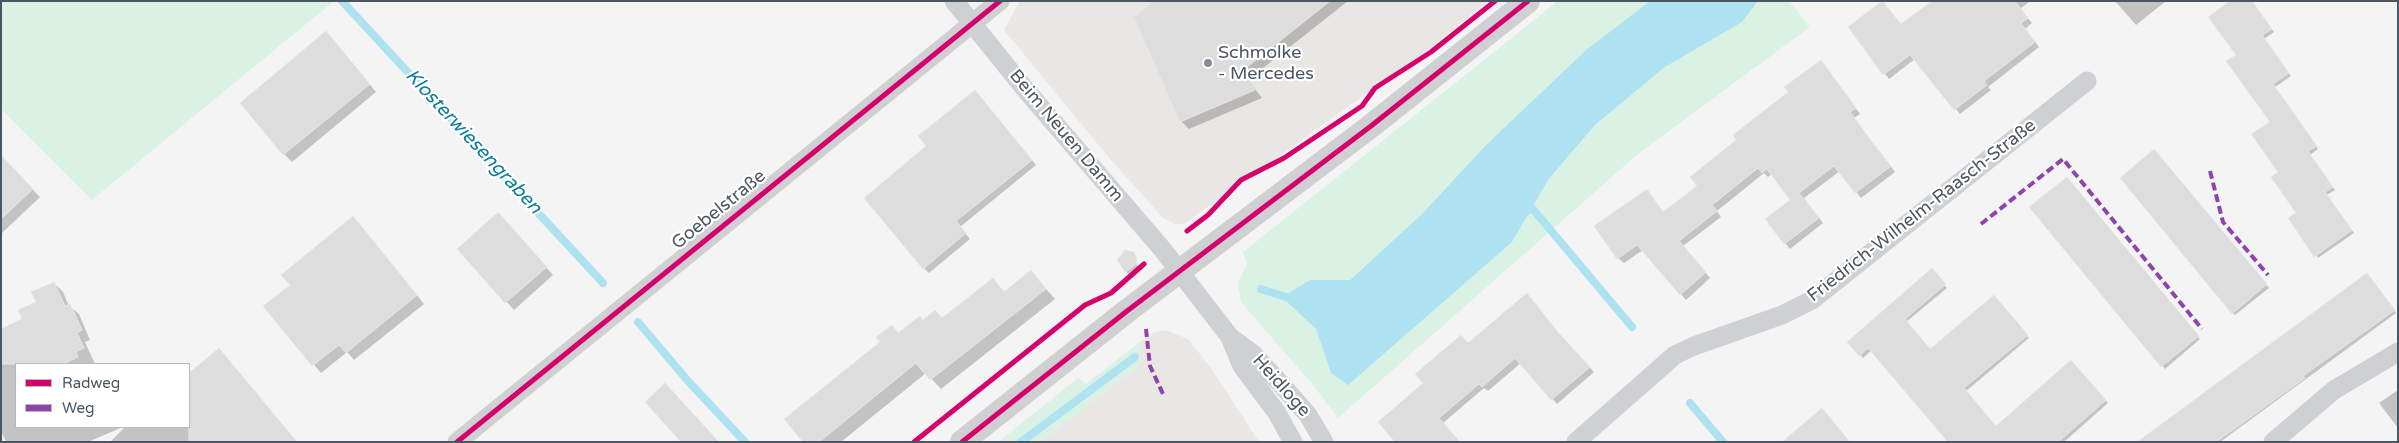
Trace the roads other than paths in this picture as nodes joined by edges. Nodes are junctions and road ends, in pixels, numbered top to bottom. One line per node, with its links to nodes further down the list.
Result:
1 (954, 1): 4 (street, Beim Neuen Damm)
2 (1000, 1): 4 (street, Goebelstraße)
3 (1528, 1): 6 (street)
4 (973, 23): 6 (street, Beim Neuen Damm); 9 (street, Goebelstraße)
5 (2087, 81): 13 (street, Friedrich-Wilhelm-Raasch-Straße)
6 (1179, 271): 7 (street, Heidloge); 10 (street)
7 (1230, 337): 11 (street, Heidloge); 12 (street, Heidloge)
8 (2398, 352): 14 (street)
9 (457, 442)
10 (962, 442)
11 (1293, 442)
12 (1324, 442)
13 (1576, 442)
14 (2273, 442)

